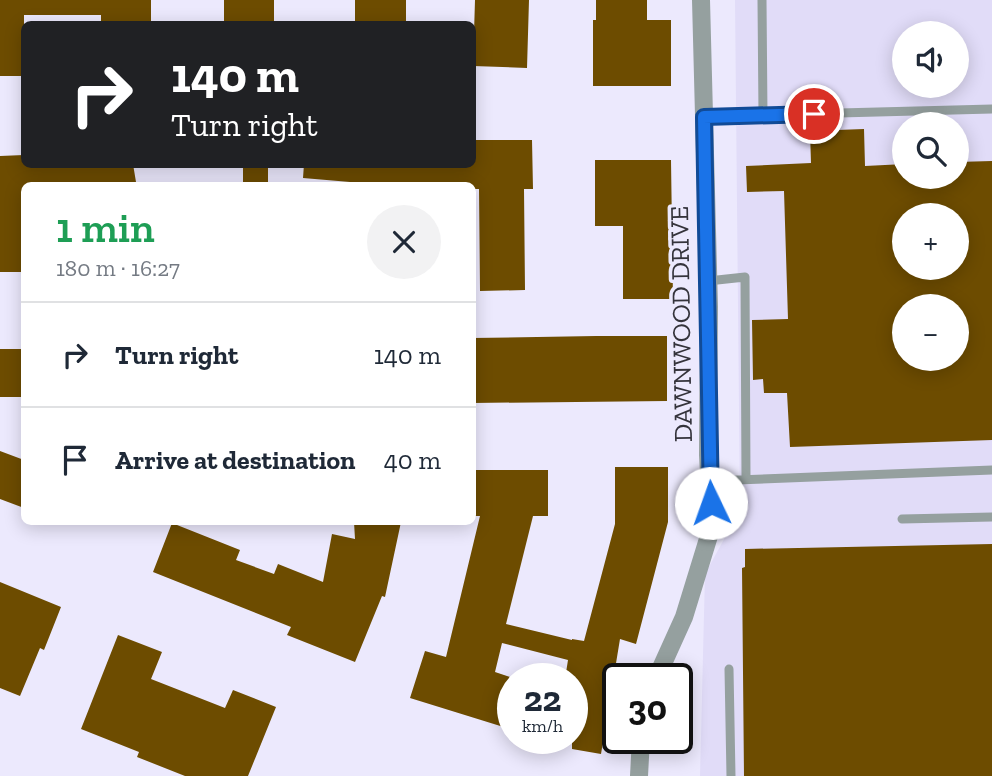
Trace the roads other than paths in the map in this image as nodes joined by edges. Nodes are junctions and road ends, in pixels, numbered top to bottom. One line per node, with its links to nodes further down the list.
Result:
1 (701, 0): 5 (street, DAWNWOOD DRIVE)
2 (762, 0): 4 (lane)
3 (992, 108): 4 (lane)
4 (763, 116): 5 (lane)
5 (704, 117): 6 (street, DAWNWOOD DRIVE)
6 (708, 281): 8 (lane); 9 (street, DAWNWOOD DRIVE)
7 (992, 470): 8 (lane)
8 (746, 479): 9 (lane)
9 (710, 481): 12 (street, DAWNWOOD DRIVE)
10 (992, 517): 11 (lane)
11 (902, 519)
12 (663, 663)
13 (729, 669): 16 (lane)
14 (640, 754): 15 (street)
15 (639, 776)
16 (731, 776)

